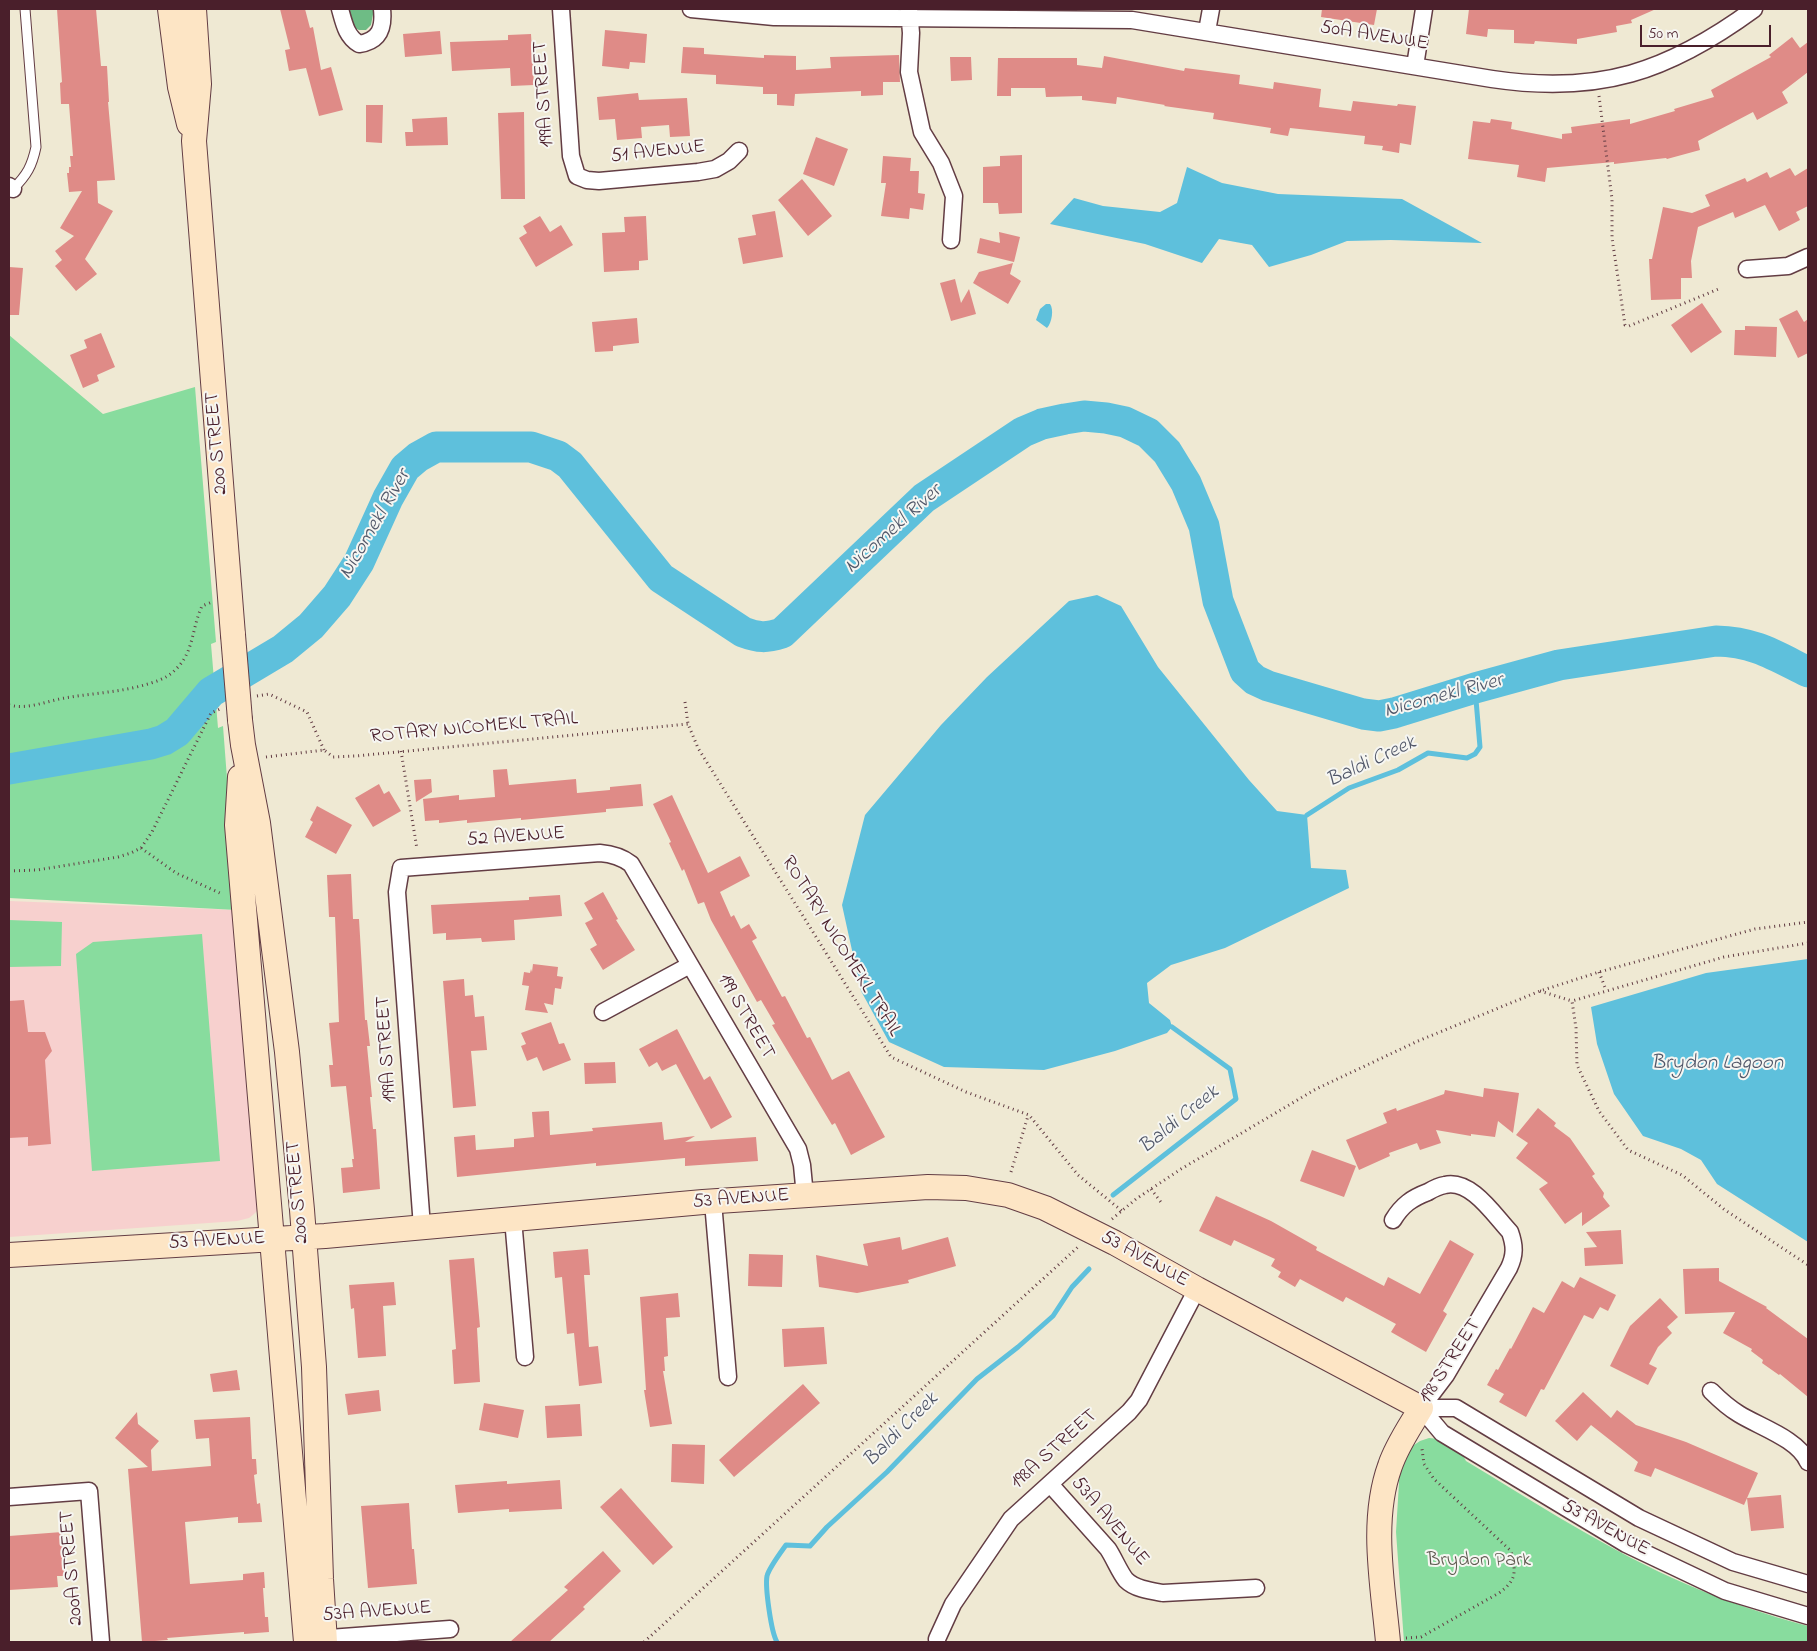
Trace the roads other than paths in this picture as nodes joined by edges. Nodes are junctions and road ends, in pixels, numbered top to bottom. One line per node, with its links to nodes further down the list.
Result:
1 (25, 9): 17 (lane)
2 (170, 9): 14 (main road, 200 STREET)
3 (194, 9): 14 (main road, 200 STREET)
4 (340, 9): 5 (street)
5 (382, 9)
6 (560, 9): 16 (street, 199A STREET)
7 (691, 9): 11 (street, 50A AVENUE)
8 (1211, 9): 12 (street)
9 (1424, 9): 13 (street)
10 (1754, 9): 13 (street, 50A AVENUE)
11 (910, 13): 12 (street, 50A AVENUE); 18 (street)
12 (1207, 31): 13 (street, 50A AVENUE)
13 (1414, 66)
14 (194, 141): 21 (main road, 200 STREET, bridge)
15 (738, 151): 16 (street, 51 AVENUE)
16 (577, 176)
17 (11, 188)
18 (950, 240)
19 (1808, 257): 20 (street)
20 (1747, 270)
21 (243, 745): 31 (main road, 200 STREET); 32 (main road, 200 STREET)
22 (631, 864): 23 (street, 52 AVENUE); 24 (street, 199 STREET)
23 (401, 868): 30 (street, 199A STREET)
24 (690, 965): 25 (street); 26 (street, 199 STREET)
25 (603, 1012)
26 (805, 1196): 27 (main road, 53 AVENUE); 34 (main road, 53 AVENUE)
27 (714, 1202): 28 (main road, 53 AVENUE); 36 (street)
28 (513, 1219): 30 (main road, 53 AVENUE); 35 (street)
29 (1393, 1220): 38 (street, 198 STREET)
30 (422, 1227): 31 (main road, 53 AVENUE)
31 (304, 1236): 32 (main road, 53 AVENUE); 47 (main road, 200 STREET)
32 (273, 1238): 33 (main road, 53 AVENUE); 47 (main road, 200 STREET)
33 (9, 1254)
34 (1197, 1289): 38 (main road, 53 AVENUE); 40 (street, 198A STREET)
35 (525, 1357)
36 (728, 1378)
37 (1712, 1391): 39 (street)
38 (1421, 1408): 42 (street, 53 AVENUE); 44 (street, 53 AVENUE); 48 (main road, 198 STREET)
39 (1808, 1462)
40 (1050, 1484): 43 (street, 53A AVENUE); 46 (street, 198A STREET)
41 (9, 1497): 49 (street, 200A STREET)
42 (1808, 1584)
43 (1256, 1588)
44 (1808, 1616)
45 (450, 1629): 47 (street, 53A AVENUE)
46 (936, 1639)
47 (315, 1640)
48 (1388, 1641)
49 (101, 1642)

